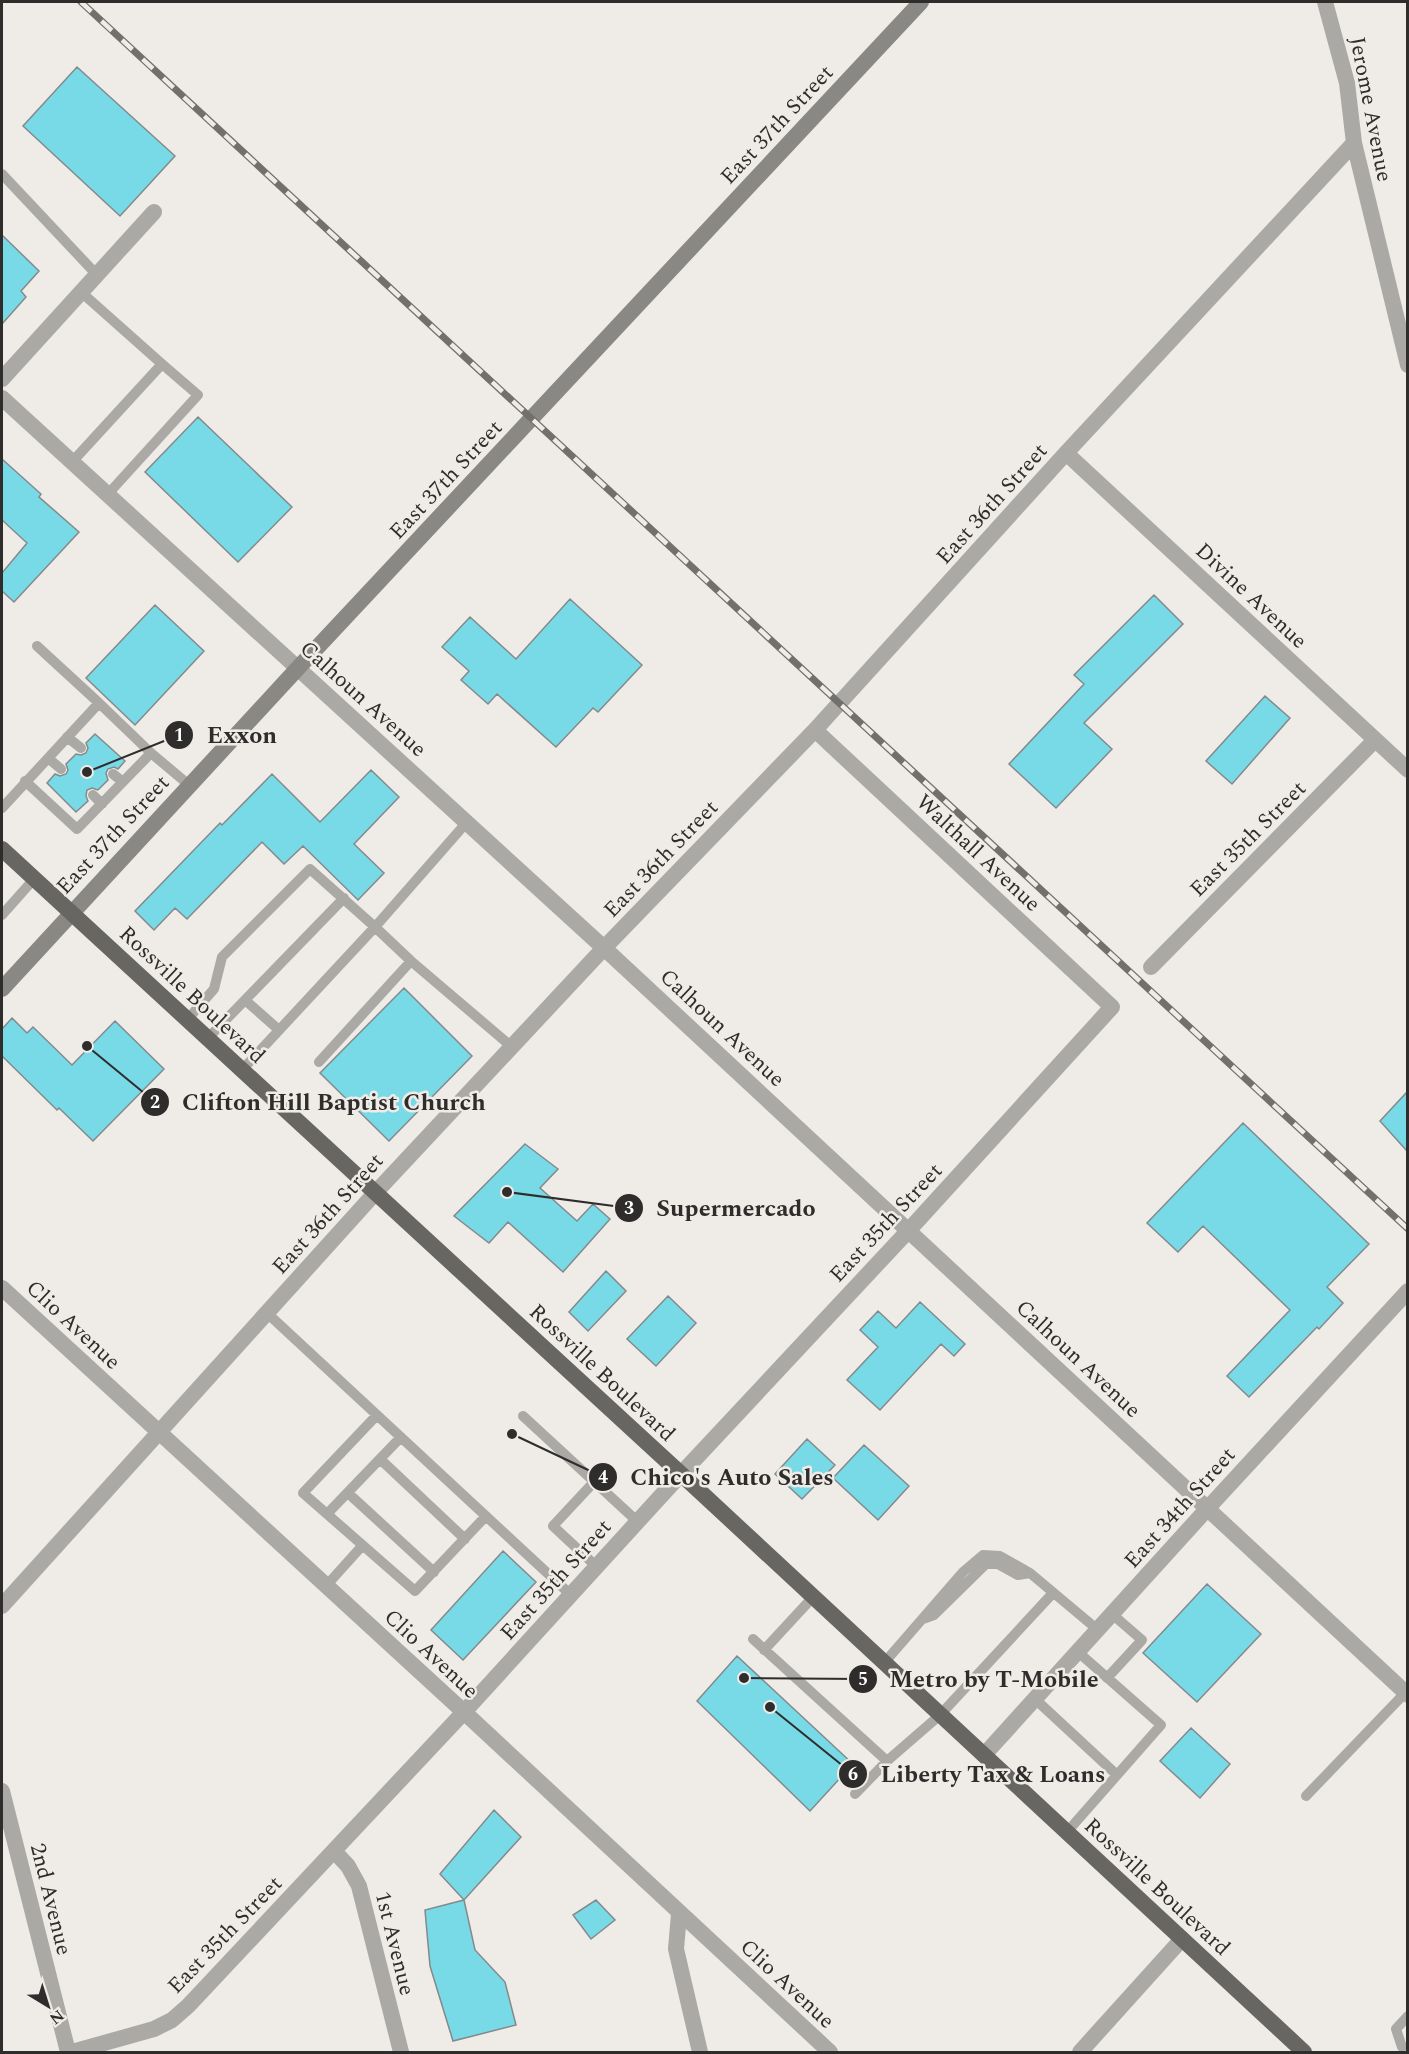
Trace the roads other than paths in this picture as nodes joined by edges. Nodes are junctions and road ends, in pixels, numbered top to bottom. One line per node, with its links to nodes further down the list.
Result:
1 (921, 2): 16 (main road, East 37th Street)
2 (1325, 2): 3 (street, Jerome Avenue)
3 (1354, 143): 9 (street, Jerome Avenue); 12 (street, East 36th Street)
4 (2, 174): 6 (lane)
5 (154, 212): 6 (street)
6 (97, 275): 7 (street)
7 (81, 292): 8 (lane); 10 (street)
8 (162, 364): 13 (lane); 14 (lane)
9 (1407, 365)
10 (2, 379)
11 (2, 398): 13 (street, Calhoun Avenue)
12 (1066, 453): 18 (street, East 36th Street); 20 (street, Divine Avenue)
13 (72, 462): 14 (street, Calhoun Avenue)
14 (108, 494): 16 (street, Calhoun Avenue)
15 (37, 646): 17 (lane)
16 (298, 668): 29 (main road, East 37th Street); 33 (street, Calhoun Avenue)
17 (99, 703): 19 (lane); 22 (lane)
18 (815, 730): 40 (street, East 36th Street); 45 (street, Walthall Avenue)
19 (67, 737): 21 (lane); 23 (lane)
20 (1375, 740): 25 (street, Divine Avenue); 42 (street, East 35th Street)
21 (81, 748)
22 (151, 753): 28 (lane); 29 (lane)
23 (48, 758): 24 (lane); 27 (lane)
24 (61, 769)
25 (1407, 770)
26 (113, 774): 28 (lane)
27 (25, 781): 31 (lane); 32 (lane)
28 (123, 782): 31 (lane)
29 (189, 785): 37 (main road, East 37th Street)
30 (93, 795): 31 (lane)
31 (102, 804)
32 (2, 808)
33 (467, 822): 39 (lane); 40 (street, Calhoun Avenue)
34 (2, 849): 35 (highway, Rossville Boulevard)
35 (34, 879): 37 (highway, Rossville Boulevard); 38 (lane)
36 (344, 898): 39 (lane); 44 (lane); 46 (lane)
37 (70, 913): 43 (main road, East 37th Street); 46 (highway, Rossville Boulevard)
38 (2, 915)
39 (375, 927): 41 (lane); 47 (lane)
40 (604, 948): 49 (street, East 36th Street); 53 (street, Calhoun Avenue)
41 (411, 961): 49 (lane); 50 (lane)
42 (1151, 967)
43 (2, 989)
44 (245, 1000): 47 (lane); 48 (lane)
45 (1112, 1007): 53 (street, East 35th Street)
46 (187, 1020): 48 (highway, Rossville Boulevard)
47 (279, 1030): 51 (lane)
48 (208, 1038): 51 (highway, Rossville Boulevard)
49 (512, 1047): 52 (street, East 36th Street)
50 (319, 1062)
51 (242, 1070): 52 (highway, Rossville Boulevard)
52 (376, 1192): 56 (street, East 36th Street); 62 (highway, Rossville Boulevard)
53 (909, 1230): 62 (street, East 35th Street); 65 (street, Calhoun Avenue)
54 (2, 1288): 59 (street, Clio Avenue)
55 (1407, 1292): 65 (street, East 34th Street)
56 (267, 1313): 57 (lane); 59 (street, East 36th Street)
57 (377, 1415): 60 (lane); 66 (lane)
58 (523, 1416): 63 (lane)
59 (159, 1432): 73 (street, Clio Avenue); 77 (street, East 36th Street)
60 (401, 1437): 61 (lane); 67 (lane)
61 (380, 1459): 64 (lane); 69 (lane)
62 (681, 1474): 68 (street, East 35th Street); 76 (highway, Rossville Boulevard)
63 (594, 1482): 68 (lane); 71 (lane)
64 (348, 1493): 66 (lane); 72 (lane)
65 (1207, 1509): 78 (street, East 34th Street); 85 (street, Calhoun Avenue)
66 (327, 1514): 70 (lane)
67 (486, 1516): 69 (lane); 75 (lane)
68 (638, 1522): 71 (street, East 35th Street)
69 (465, 1539): 72 (lane)
70 (362, 1546): 72 (lane); 73 (lane)
71 (597, 1567): 75 (street, East 35th Street)
72 (434, 1572)
73 (326, 1586): 87 (street, Clio Avenue)
74 (1053, 1593): 79 (lane); 83 (lane); 88 (lane)
75 (571, 1594): 87 (street, East 35th Street)
76 (813, 1597): 81 (lane); 83 (highway, Rossville Boulevard)
77 (2, 1606)
78 (1112, 1614): 79 (street, East 34th Street); 84 (lane)
79 (1098, 1630): 82 (street, East 34th Street)
80 (753, 1639): 81 (lane)
81 (764, 1650): 90 (lane)
82 (1078, 1652): 84 (lane); 86 (street, East 34th Street)
83 (884, 1663): 88 (highway, Rossville Boulevard)
84 (1107, 1678): 91 (lane)
85 (1406, 1694): 94 (lane)
86 (1035, 1699): 89 (street, East 34th Street); 91 (lane)
87 (464, 1712): 96 (street, East 35th Street); 97 (street, Clio Avenue)
88 (940, 1715): 89 (highway, Rossville Boulevard); 90 (lane)
89 (984, 1755): 95 (highway, Rossville Boulevard)
90 (886, 1761): 93 (lane)
91 (1117, 1775): 95 (lane)
92 (2, 1791): 101 (street, 2nd Avenue)
93 (855, 1794)
94 (1306, 1796)
95 (1067, 1832): 98 (highway, Rossville Boulevard)
96 (334, 1851): 101 (street, East 35th Street); 102 (street, 1st Avenue)
97 (680, 1914): 103 (street); 104 (street, Clio Avenue)
98 (1182, 1939): 105 (street); 106 (highway, Rossville Boulevard)
99 (1407, 2016): 100 (lane)
100 (1402, 2050)
101 (70, 2052)
102 (401, 2052)
103 (700, 2052)
104 (830, 2052)
105 (1080, 2052)
106 (1304, 2052)

